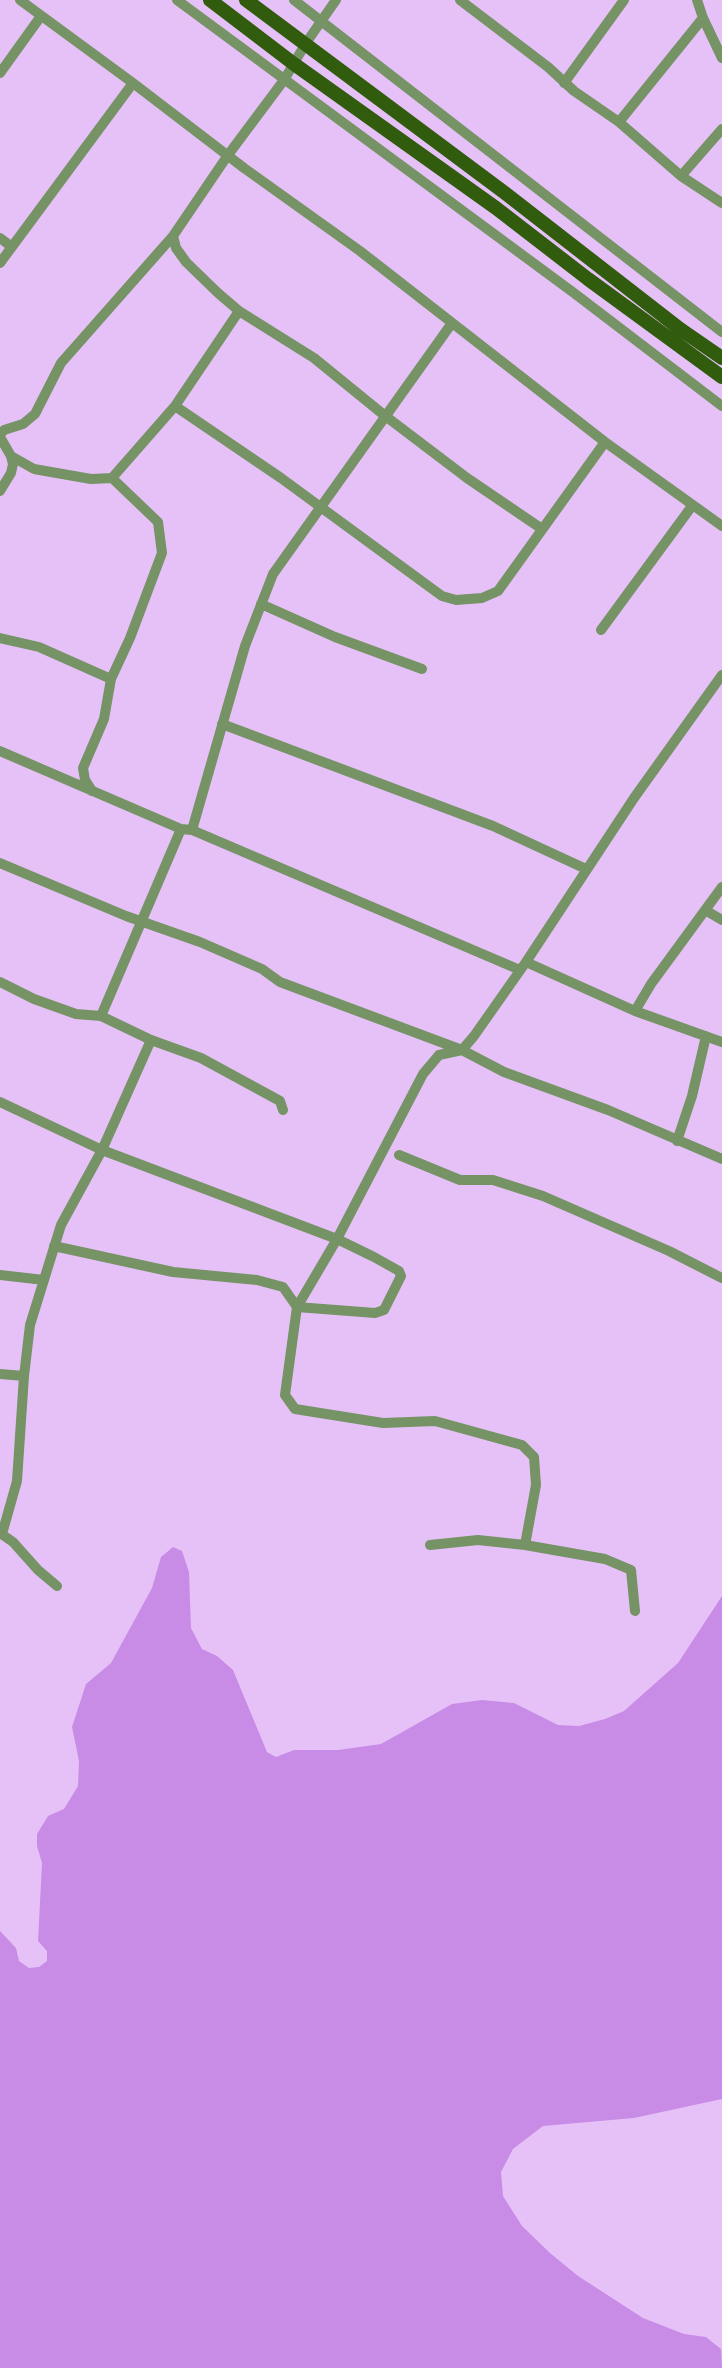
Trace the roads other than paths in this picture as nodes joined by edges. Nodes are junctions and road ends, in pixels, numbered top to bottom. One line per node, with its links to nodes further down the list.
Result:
1 (20, 0): 10 (street)
2 (177, 0): 17 (street)
3 (210, 0): 15 (main road)
4 (246, 0): 13 (main road)
5 (294, 0): 12 (street)
6 (336, 0): 12 (street)
7 (624, 0): 19 (street)
8 (698, 0): 11 (street)
9 (465, 1): 19 (street)
10 (41, 16): 16 (street); 18 (street)
11 (703, 18): 14 (street); 20 (street)
12 (322, 21): 13 (street); 31 (street)
13 (306, 43): 15 (street); 32 (main road)
14 (722, 58)
15 (294, 64): 17 (street); 33 (main road)
16 (0, 73)
17 (284, 80): 22 (street); 35 (street)
18 (134, 83): 22 (street); 27 (street)
19 (564, 83): 20 (street)
20 (619, 122): 23 (street)
21 (722, 129): 23 (street)
22 (228, 155): 25 (street); 30 (street)
23 (681, 176): 24 (street)
24 (722, 203)
25 (173, 236): 29 (street); 37 (street)
26 (0, 238): 27 (street)
27 (12, 247): 28 (street)
28 (0, 263)
29 (239, 311): 34 (street); 36 (street)
30 (452, 323): 36 (street); 38 (street)
31 (722, 332)
32 (722, 358)
33 (722, 377)
34 (175, 406): 40 (street); 43 (street)
35 (722, 407)
36 (384, 415): 43 (street); 45 (street)
37 (0, 436): 39 (street)
38 (605, 442): 42 (street); 45 (street)
39 (11, 456): 40 (street); 41 (street)
40 (112, 478): 51 (street)
41 (0, 491)
42 (692, 506): 44 (street); 47 (street)
43 (320, 507): 45 (street); 46 (street)
44 (722, 526)
45 (542, 529)
46 (261, 604): 49 (street); 52 (street)
47 (601, 630)
48 (0, 638): 51 (street)
49 (422, 669)
50 (722, 674): 58 (street)
51 (111, 679): 54 (street)
52 (222, 724): 56 (street); 58 (street)
53 (0, 751): 54 (street)
54 (92, 791): 55 (street)
55 (181, 829): 56 (street); 62 (street)
56 (192, 830): 63 (street)
57 (0, 863): 62 (street)
58 (586, 869): 63 (street)
59 (722, 887): 60 (street)
60 (705, 910): 61 (street); 65 (street)
61 (722, 920)
62 (142, 921): 66 (street); 70 (street)
63 (523, 966): 65 (street); 70 (street)
64 (0, 982): 66 (street)
65 (635, 1011): 67 (street)
66 (102, 1016): 68 (street)
67 (706, 1036): 69 (street); 73 (street)
68 (151, 1040): 72 (street); 74 (street)
69 (722, 1042)
70 (462, 1049): 73 (street); 77 (street)
71 (0, 1102): 74 (street)
72 (283, 1110)
73 (677, 1141): 76 (street)
74 (103, 1150): 77 (street); 78 (street)
75 (399, 1155): 80 (street)
76 (722, 1159)
77 (337, 1240): 82 (street); 82 (street)
78 (54, 1246): 81 (street); 82 (street)
79 (0, 1275): 81 (street)
80 (722, 1278)
81 (44, 1280): 84 (street)
82 (297, 1307): 87 (street)
83 (0, 1374): 84 (street)
84 (24, 1377): 85 (street)
85 (1, 1533): 88 (street)
86 (430, 1545): 87 (street)
87 (525, 1545): 89 (street)
88 (57, 1586)
89 (635, 1611)

